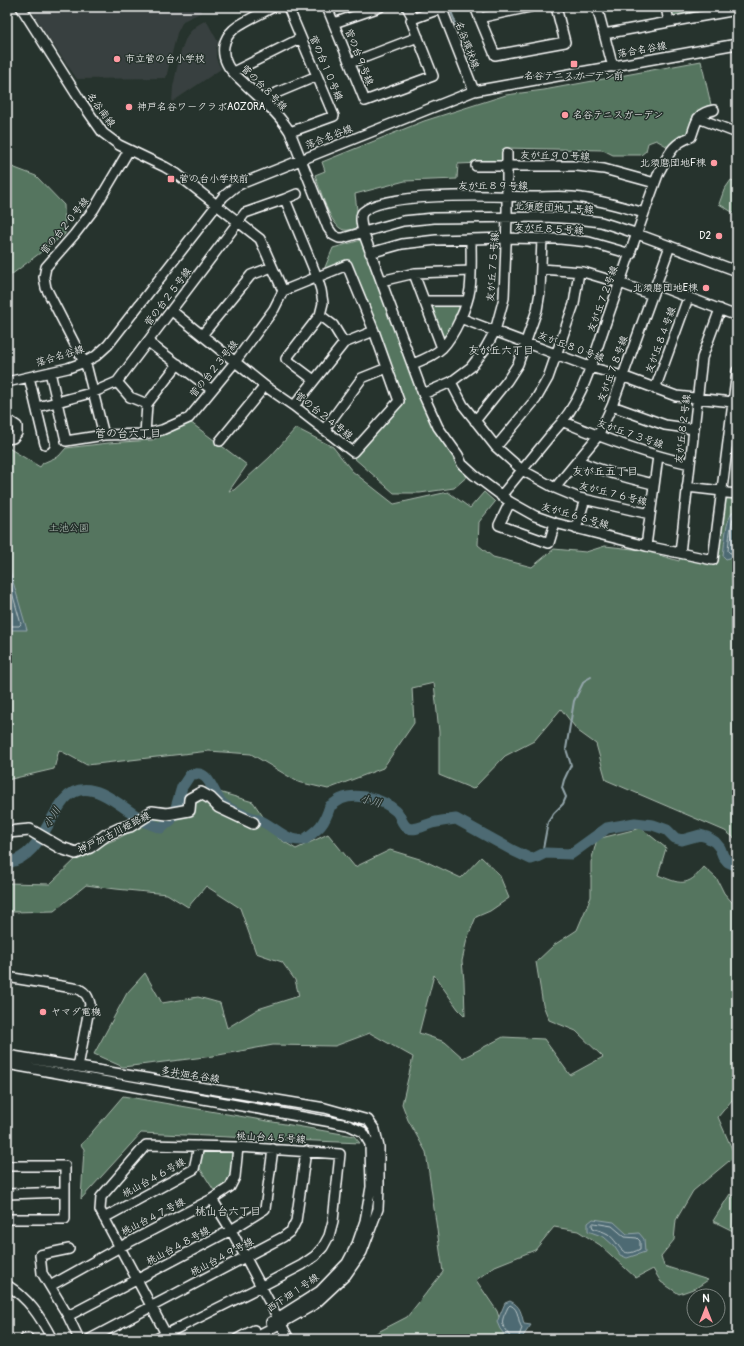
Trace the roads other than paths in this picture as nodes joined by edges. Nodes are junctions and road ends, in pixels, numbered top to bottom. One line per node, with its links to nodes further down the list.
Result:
1 (22, 7): 32 (street, 名谷南線)
2 (273, 7): 24 (street, 菅の台８号線)
3 (288, 7): 20 (street, 菅の台１０号線)
4 (327, 7): 17 (street, 菅の台９号線)
5 (380, 7): 17 (street)
6 (407, 7): 14 (street)
7 (474, 7): 15 (street)
8 (530, 7): 15 (street)
9 (556, 7): 15 (street)
10 (597, 7): 18 (street)
11 (666, 7): 16 (street)
12 (442, 8): 14 (street); 26 (street, 名谷環状線)
13 (737, 10): 16 (street)
14 (413, 18): 19 (street, 菅の台９号線)
15 (479, 18)
16 (669, 22): 18 (street)
17 (334, 23): 22 (street, 菅の台９号線)
18 (604, 34): 23 (street)
19 (418, 37): 22 (street); 22 (street, 菅の台９号線)
20 (301, 38): 24 (street); 25 (street, 菅の台１０号線)
21 (737, 44): 23 (street, 落合名谷線)
22 (350, 63)
23 (614, 66): 26 (street, 落合名谷線)
24 (233, 72): 27 (street, 菅の台８号線)
25 (317, 76): 27 (street); 30 (street, 菅の台１０号線)
26 (474, 91): 34 (street, 落合名谷線)
27 (262, 99): 30 (street, 菅の台８号線)
28 (714, 110): 29 (street)
29 (698, 118): 31 (street); 37 (street, 友が丘７２号線)
30 (290, 132): 34 (street, 菅の台８号線)
31 (737, 133)
32 (129, 150): 41 (street, 名谷南線); 81 (street, 菅の台２０号線)
33 (507, 153): 36 (street, 友が丘７５号線)
34 (300, 160): 41 (street, 落合名谷線); 45 (street, 北須磨団地１号線)
35 (476, 166): 36 (street, 友が丘９０号線)
36 (507, 167): 37 (street, 友が丘９０号線); 39 (street, 友が丘７５号線)
37 (655, 183): 42 (street, 友が丘７２号線)
38 (297, 194): 40 (street, 菅の台２５号線)
39 (507, 196): 42 (street, 友が丘８９号線); 43 (street, 友が丘７５号線); 45 (street, 友が丘８９号線)
40 (285, 199): 44 (street, 菅の台２５号線); 59 (street)
41 (216, 204): 44 (street); 81 (street, 落合名谷線)
42 (644, 213): 46 (street, 友が丘７２号線)
43 (507, 217): 45 (street, 北須磨団地１号線); 46 (street, 北須磨団地１号線); 47 (street, 友が丘７５号線)
44 (239, 222): 53 (street); 69 (street, 菅の台２５号線)
45 (363, 232): 51 (street, 友が丘６６号線)
46 (638, 234): 50 (street, 北須磨団地１号線); 52 (street, 友が丘７２号線)
47 (507, 238): 48 (street, 友が丘８５号線); 49 (street, 友が丘８５号線); 74 (street, 友が丘７５号線)
48 (542, 238): 52 (street, 友が丘８５号線); 54 (street)
49 (471, 239): 51 (street, 友が丘８５号線); 55 (street)
50 (670, 246): 56 (street, 北須磨団地１号線); 62 (street, 友が丘７８号線)
51 (370, 253): 60 (street, 友が丘６６号線)
52 (631, 254): 61 (street, 友が丘７２号線)
53 (272, 266): 63 (street); 75 (street)
54 (542, 269): 57 (street); 77 (street)
55 (471, 271): 58 (street); 66 (street)
56 (737, 271)
57 (579, 272): 61 (street); 80 (street)
58 (414, 274): 60 (street); 67 (street)
59 (317, 277): 63 (street, 菅の台２４号線); 70 (street); 73 (street, 菅の台２４号線)
60 (381, 281): 84 (street, 友が丘６６号線)
61 (620, 283): 64 (street); 85 (street, 友が丘７２号線)
62 (656, 285): 64 (street, 友が丘７８号線); 65 (street)
63 (283, 291): 82 (street, 菅の台２３号線)
64 (652, 295): 89 (street, 友が丘７８号線)
65 (688, 298): 68 (street); 96 (street, 友が丘８４号線)
66 (466, 300): 67 (street); 72 (street)
67 (424, 301): 79 (street)
68 (720, 310): 71 (street); 100 (street, 友が丘８２号線)
69 (172, 311): 75 (street, 菅の台２４号線); 76 (street, 菅の台２５号線)
70 (320, 315): 78 (street); 91 (street)
71 (737, 316)
72 (460, 318): 74 (street, 友が丘８０号線); 79 (street)
73 (374, 331): 78 (street); 86 (street, 菅の台２４号線)
74 (495, 331): 77 (street, 友が丘８０号線); 94 (street, 友が丘７５号線)
75 (202, 336): 82 (street, 菅の台２４号線)
76 (148, 342): 83 (street); 93 (street, 菅の台２５号線)
77 (525, 342): 80 (street, 友が丘８０号線); 107 (street)
78 (344, 343): 91 (street)
79 (442, 348): 84 (street)
80 (557, 354): 85 (street, 友が丘８０号線); 119 (street)
81 (84, 362): 87 (street, 落合名谷線); 98 (street)
82 (235, 362): 95 (street, 菅の台２４号線); 97 (street, 菅の台２３号線)
83 (178, 364): 97 (street); 103 (street)
84 (412, 364): 99 (street, 友が丘６６号線)
85 (590, 367): 89 (street, 友が丘８０号線); 109 (street, 友が丘７２号線)
86 (387, 368): 111 (street); 111 (street, 菅の台２４号線)
87 (50, 372): 90 (street, 落合名谷線); 101 (street)
88 (737, 372): 102 (street, 友が丘６６号線)
89 (622, 376): 96 (street, 友が丘８０号線); 105 (street, 友が丘７８号線)
90 (30, 377): 92 (street, 落合名谷線); 106 (street)
91 (314, 380): 104 (street)
92 (7, 382)
93 (117, 382): 98 (street, 菅の台２５号線); 103 (street)
94 (451, 382): 99 (street, 友が丘７５号線); 107 (street, 友が丘７６号線)
95 (265, 386): 104 (street, 菅の台２４号線); 117 (street)
96 (655, 389): 100 (street, 友が丘８０号線)
97 (212, 390): 113 (street, 菅の台２３号線)
98 (94, 392): 101 (street, 菅の台２５号線); 114 (street)
99 (423, 394): 129 (street, 友が丘６６号線)
100 (698, 399): 102 (street, 友が丘８０号線); 110 (street, 友が丘８２号線)
101 (57, 402): 106 (street, 菅の台２５号線); 114 (street)
102 (733, 402): 112 (street, 友が丘６６号線)
103 (147, 404): 113 (street)
104 (294, 406): 111 (street, 菅の台２４号線)
105 (612, 406): 110 (street); 115 (street, 友が丘７８号線)
106 (37, 407): 118 (street)
107 (475, 421): 119 (street, 友が丘７６号線)
108 (7, 422): 116 (street)
109 (564, 422): 115 (street, 友が丘７３号線); 123 (street, 友が丘７２号線)
110 (694, 429): 122 (street, 友が丘８２号線)
111 (324, 430)
112 (733, 432): 127 (street, 友が丘６６号線)
113 (145, 434): 114 (street, 菅の台２３号線)
114 (104, 435)
115 (598, 436): 120 (street, 友が丘７３号線); 121 (street, 友が丘７８号線)
116 (7, 439)
117 (220, 441)
118 (45, 444)
119 (496, 447): 123 (street, 友が丘７６号線)
120 (658, 456): 122 (street, 友が丘７３号線); 124 (street)
121 (578, 461): 124 (street); 126 (street, 友が丘７８号線)
122 (690, 464): 125 (street, 友が丘８２号線)
123 (522, 470): 126 (street, 友が丘７６号線); 129 (street, 友が丘７２号線)
124 (653, 484): 132 (street)
125 (687, 487): 127 (street); 136 (street, 友が丘８２号線)
126 (555, 488): 130 (street, 友が丘７６号線)
127 (722, 491): 128 (street); 136 (street, 友が丘６６号線)
128 (737, 494)
129 (501, 496): 131 (street, 友が丘６６号線)
130 (585, 499): 132 (street, 友が丘７６号線); 134 (street)
131 (510, 502): 133 (street, 友が丘６６号線); 133 (street)
132 (650, 514): 135 (street)
133 (555, 523): 134 (street, 友が丘６６号線)
134 (576, 529): 135 (street, 友が丘６６号線)
135 (646, 546): 136 (street, 友が丘６６号線)
136 (680, 553)
137 (252, 823): 138 (main road, 神戸加古川姫路線)
138 (7, 832)
139 (7, 977): 142 (street)
140 (7, 1055): 142 (street, 多井畑名谷線)
141 (7, 1064): 144 (street, 多井畑名谷線)
142 (78, 1067): 143 (street, 多井畑名谷線)
143 (368, 1120): 165 (street, 西下畑１号線)
144 (348, 1125): 165 (street, 西下畑１号線)
145 (199, 1146): 146 (street, 桃山台４５号線); 153 (street, 桃山台４６号線); 153 (street, 桃山台４５号線)
146 (238, 1147): 147 (street, 桃山台４５号線); 152 (street, 桃山台４７号線)
147 (272, 1149): 148 (street, 桃山台４５号線); 155 (street, 桃山台４８号線)
148 (306, 1151): 158 (street, 桃山台４９号線); 162 (street, 桃山台４５号線)
149 (7, 1166): 150 (street)
150 (65, 1192): 151 (street); 154 (street)
151 (7, 1194)
152 (212, 1199): 155 (street); 156 (street, 桃山台４７号線)
153 (104, 1218): 156 (street, 桃山台４５号線)
154 (7, 1219)
155 (231, 1230): 158 (street); 159 (street, 桃山台４８号線)
156 (120, 1246): 159 (street, 桃山台４５号線); 161 (street, 桃山台４７号線)
157 (69, 1249): 161 (street)
158 (245, 1257): 162 (street); 163 (street, 桃山台４９号線)
159 (138, 1280): 163 (street, 桃山台４５号線); 164 (street, 桃山台４８号線)
160 (7, 1285): 169 (street)
161 (50, 1286): 164 (street)
162 (260, 1287): 165 (street); 166 (street, 桃山台４５号線)
163 (152, 1307): 166 (street, 桃山台４５号線); 171 (street, 桃山台４９号線)
164 (68, 1316): 170 (street)
165 (279, 1321): 173 (street, 西下畑１号線); 174 (street, 西下畑１号線); 175 (street)
166 (166, 1334): 172 (street, 桃山台４５号線)
167 (25, 1339): 168 (street)
168 (28, 1339)
169 (52, 1339)
170 (79, 1339)
171 (90, 1339)
172 (156, 1339)
173 (237, 1339)
174 (250, 1339)
175 (289, 1339)

